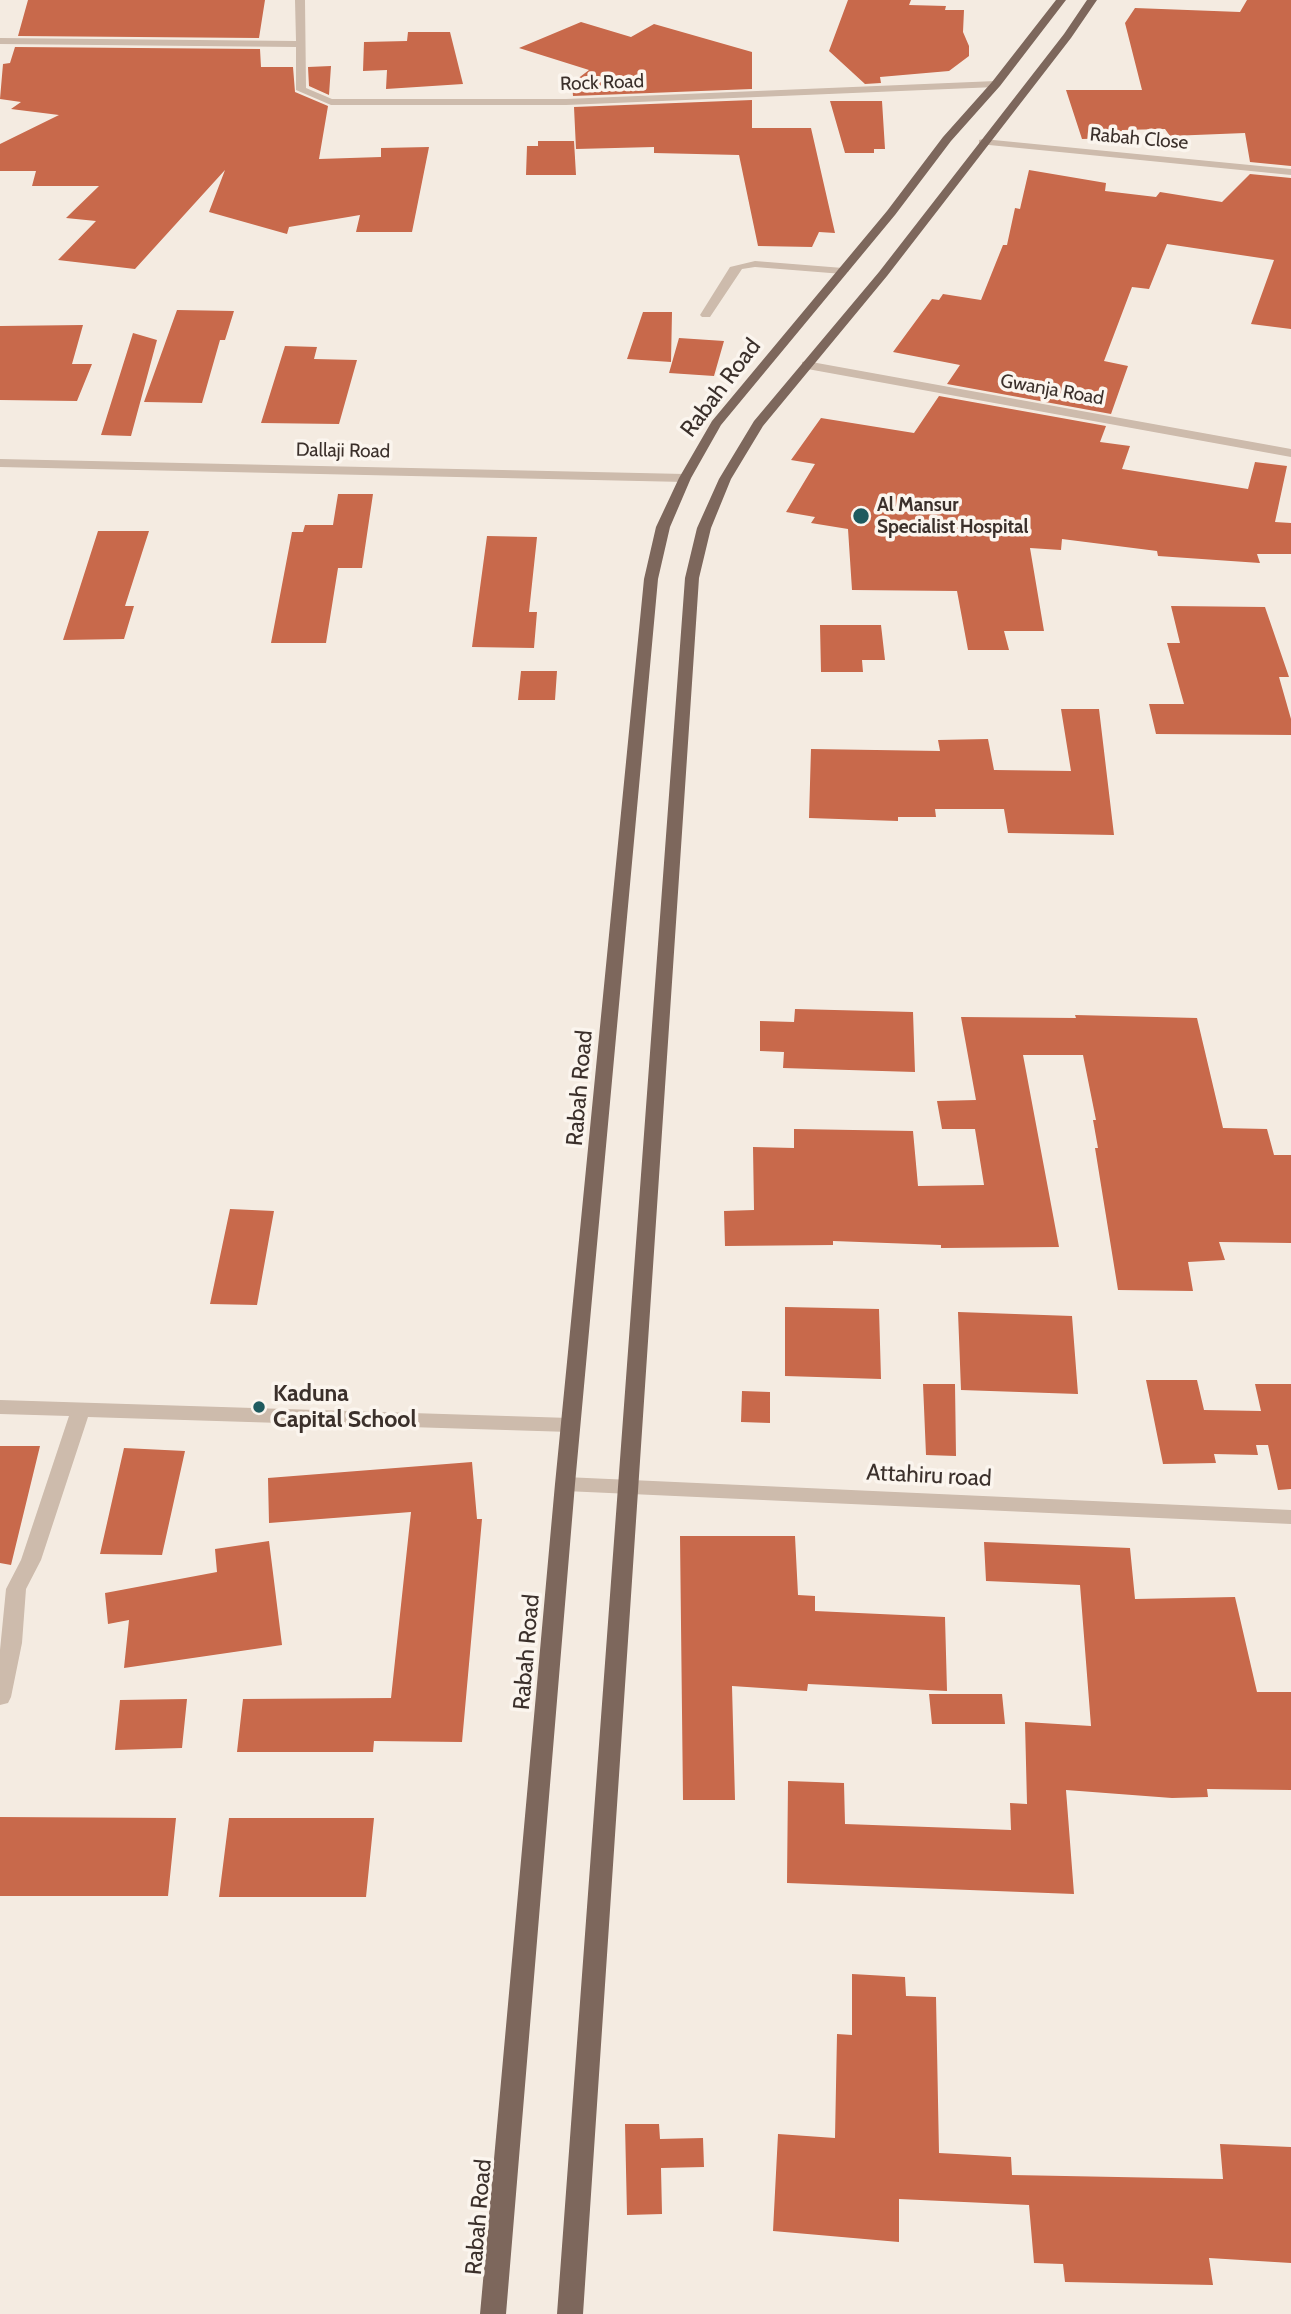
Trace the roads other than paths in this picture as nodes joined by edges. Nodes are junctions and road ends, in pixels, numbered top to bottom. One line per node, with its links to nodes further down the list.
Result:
1 (300, 0): 5 (street, Rock Road)
2 (1061, 0): 6 (main road, Rabah Road)
3 (1092, 0): 7 (main road)
4 (0, 41): 5 (street)
5 (301, 44): 6 (street, Rock Road)
6 (996, 84): 9 (main road, Rabah Road)
7 (983, 142): 8 (street, Rabah Close); 11 (main road)
8 (1291, 172)
9 (843, 271): 10 (street); 14 (main road, Rabah Road)
10 (706, 315)
11 (806, 365): 12 (street, Gwanja Road); 19 (main road)
12 (1291, 453)
13 (0, 463): 14 (street, Dallaji Road)
14 (685, 478): 17 (main road, Rabah Road)
15 (0, 1407): 16 (street)
16 (81, 1410): 17 (street); 21 (street)
17 (570, 1425): 18 (main road, Rabah Road)
18 (565, 1484): 19 (street, Attahiru road); 22 (main road, Rabah Road)
19 (628, 1486): 20 (street, Attahiru road); 23 (main road)
20 (1291, 1517)
21 (0, 1697)
22 (493, 2314)
23 (570, 2314)

